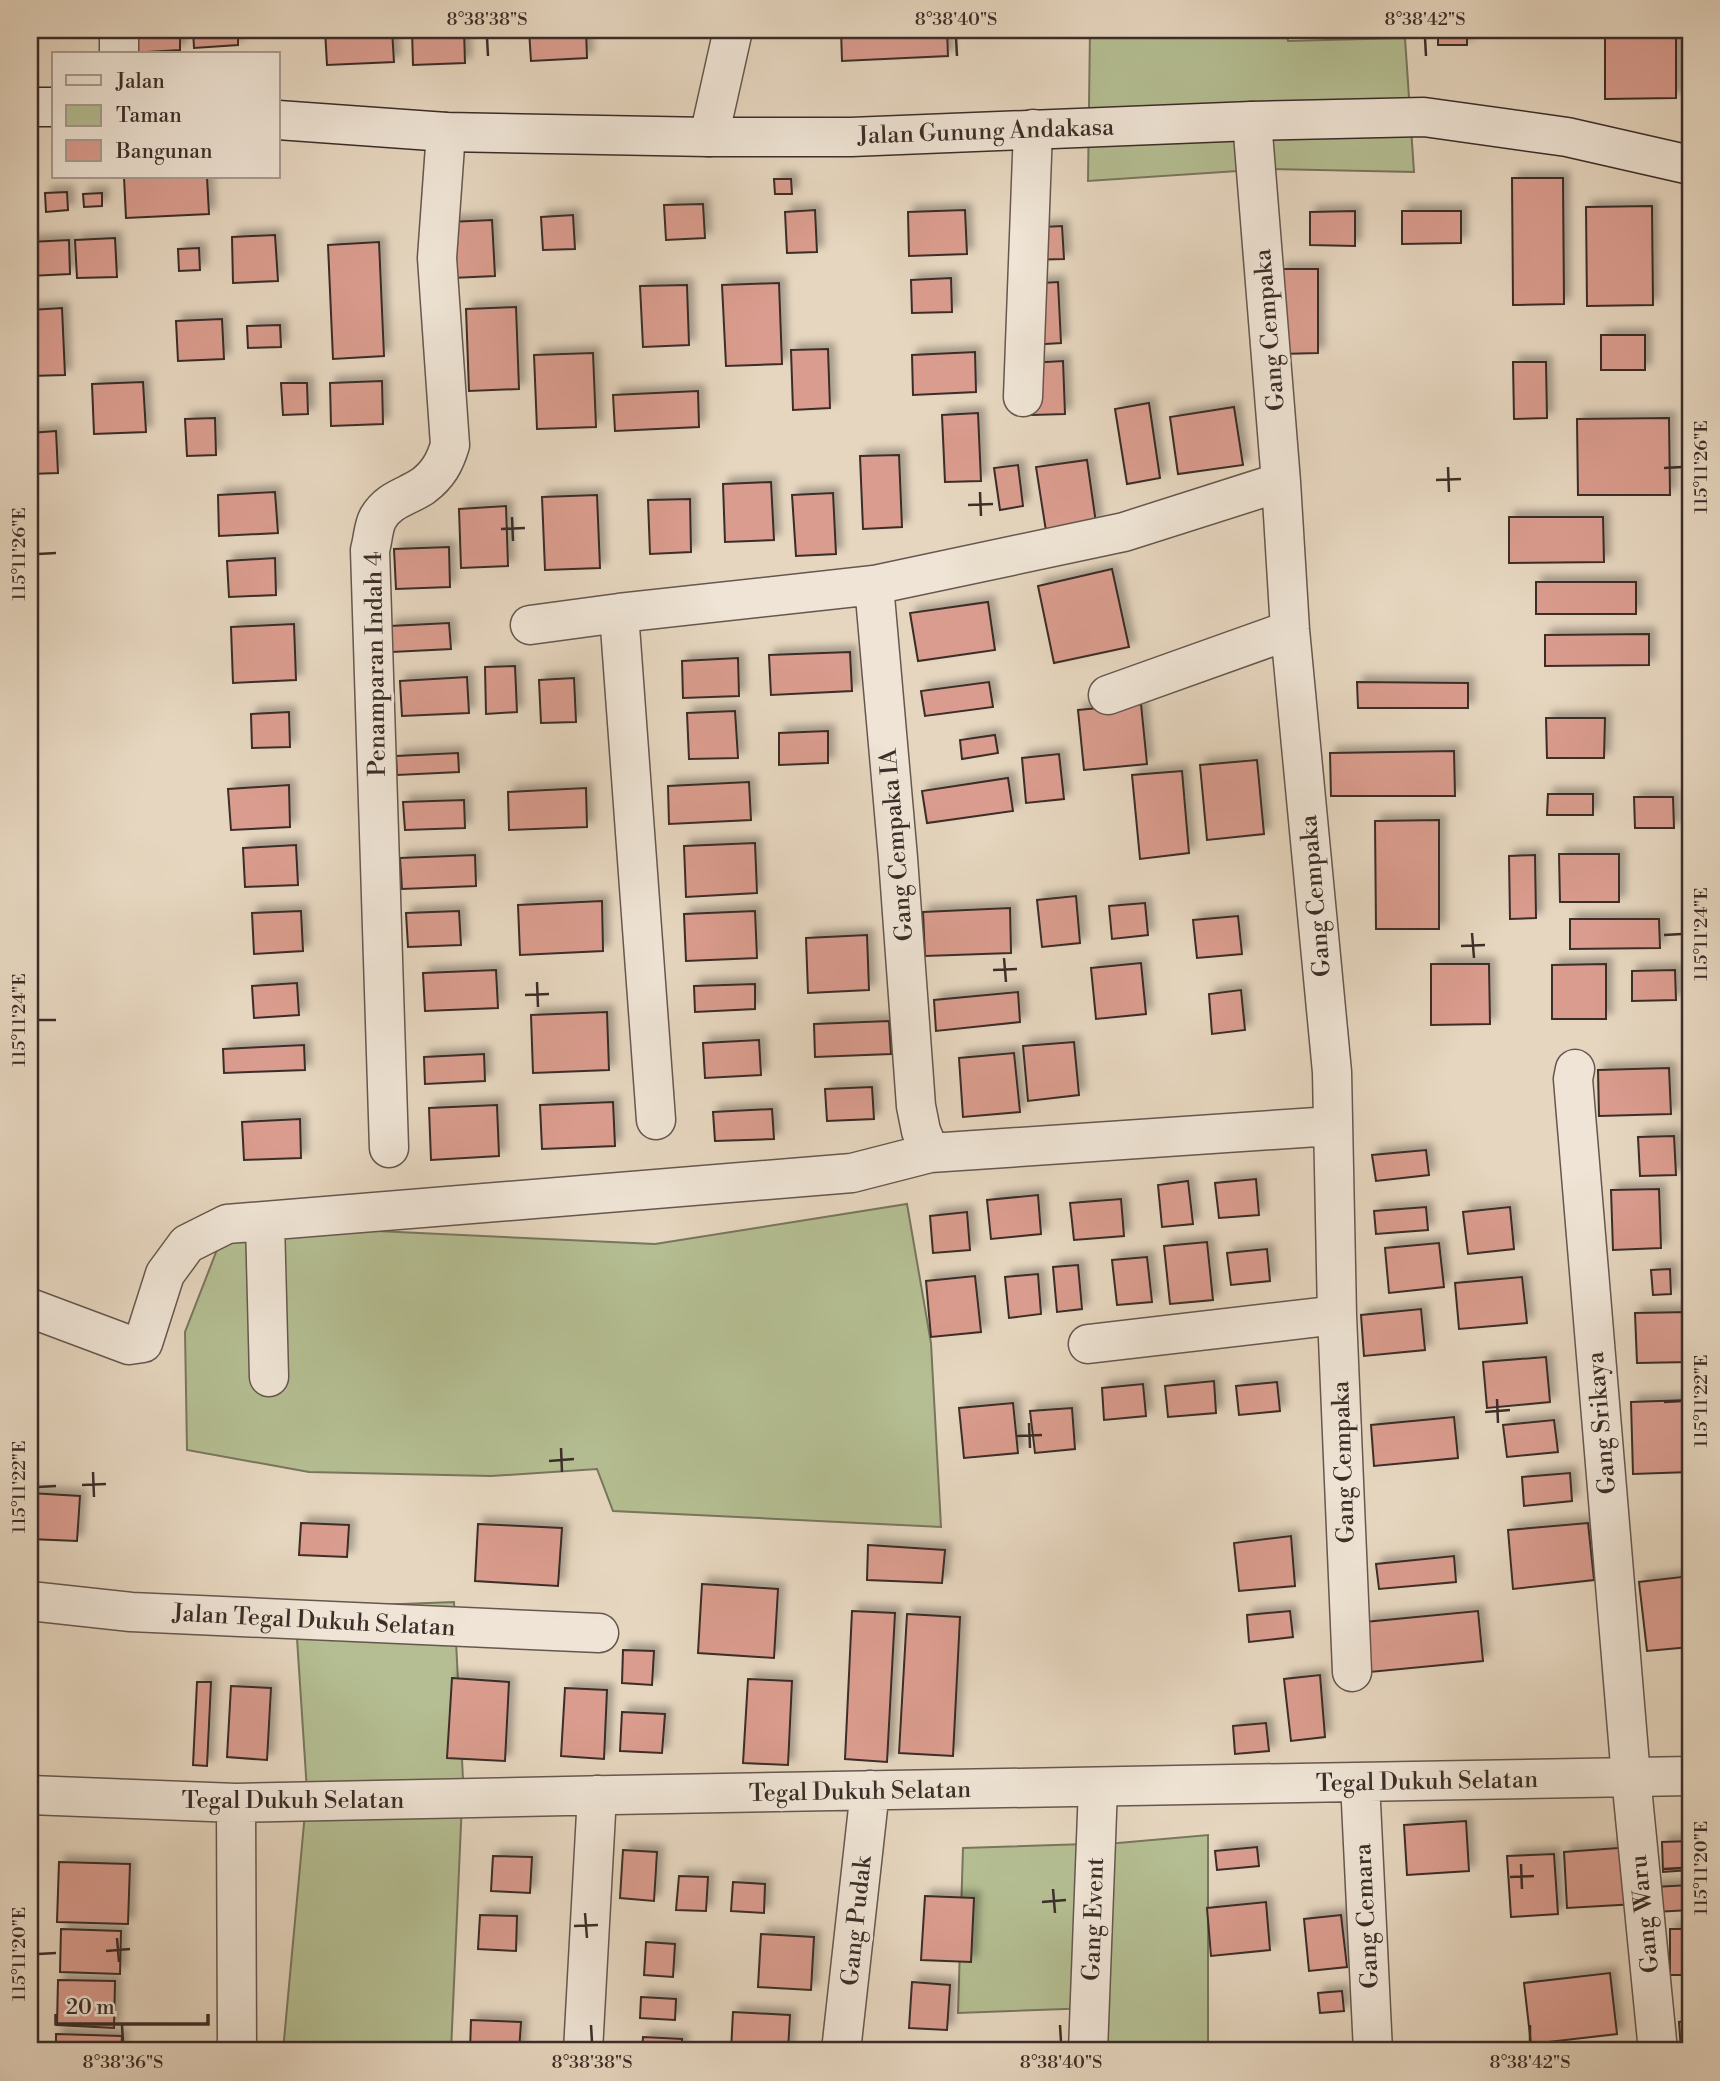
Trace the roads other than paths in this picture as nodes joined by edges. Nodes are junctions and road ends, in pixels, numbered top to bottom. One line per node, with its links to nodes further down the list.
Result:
1 (119, 30): 3 (street)
2 (733, 30): 10 (street)
3 (119, 52)
4 (30, 107): 5 (street)
5 (52, 107)
6 (280, 120): 9 (street, Jalan Gunung Andakasa)
7 (1252, 121): 8 (street, Jalan Gunung Andakasa); 11 (street, Jalan Gunung Andakasa); 13 (street, Gang Cempaka)
8 (1033, 129): 10 (street, Jalan Gunung Andakasa); 12 (street)
9 (446, 132): 10 (street, Jalan Gunung Andakasa); 22 (street, Penamparan Indah 4)
10 (709, 137)
11 (1690, 165)
12 (1023, 397)
13 (1282, 482): 14 (street); 17 (street, Gang Cempaka)
14 (874, 585): 15 (street); 23 (street, Gang Cempaka IA)
15 (619, 613): 16 (street); 20 (street)
16 (530, 625)
17 (1290, 630): 18 (street); 21 (street, Gang Cempaka)
18 (1108, 695)
19 (1575, 1069): 33 (street, Gang Srikaya)
20 (656, 1120)
21 (1332, 1126): 23 (street); 26 (street, Gang Cempaka)
22 (389, 1148)
23 (930, 1153): 24 (street)
24 (265, 1222): 25 (street); 28 (street)
25 (30, 1307)
26 (1337, 1315): 27 (street); 31 (street, Gang Cempaka)
27 (1088, 1344)
28 (269, 1377)
29 (30, 1601): 30 (street, Jalan Tegal Dukuh Selatan)
30 (599, 1633)
31 (1352, 1672)
32 (1690, 1776): 33 (street, Tegal Dukuh Selatan)
33 (1631, 1777): 34 (street, Tegal Dukuh Selatan); 45 (street, Gang Waru)
34 (1360, 1782): 35 (street, Tegal Dukuh Selatan); 44 (street, Gang Cemara)
35 (1098, 1787): 36 (street, Tegal Dukuh Selatan); 43 (street, Gang Event)
36 (870, 1790): 38 (street, Tegal Dukuh Selatan); 42 (street, Gang Pudak)
37 (30, 1795): 39 (street, Tegal Dukuh Selatan)
38 (597, 1796): 39 (street, Tegal Dukuh Selatan); 41 (street)
39 (236, 1804): 40 (street)
40 (237, 2051)
41 (583, 2051)
42 (841, 2051)
43 (1088, 2051)
44 (1373, 2051)
45 (1658, 2051)

